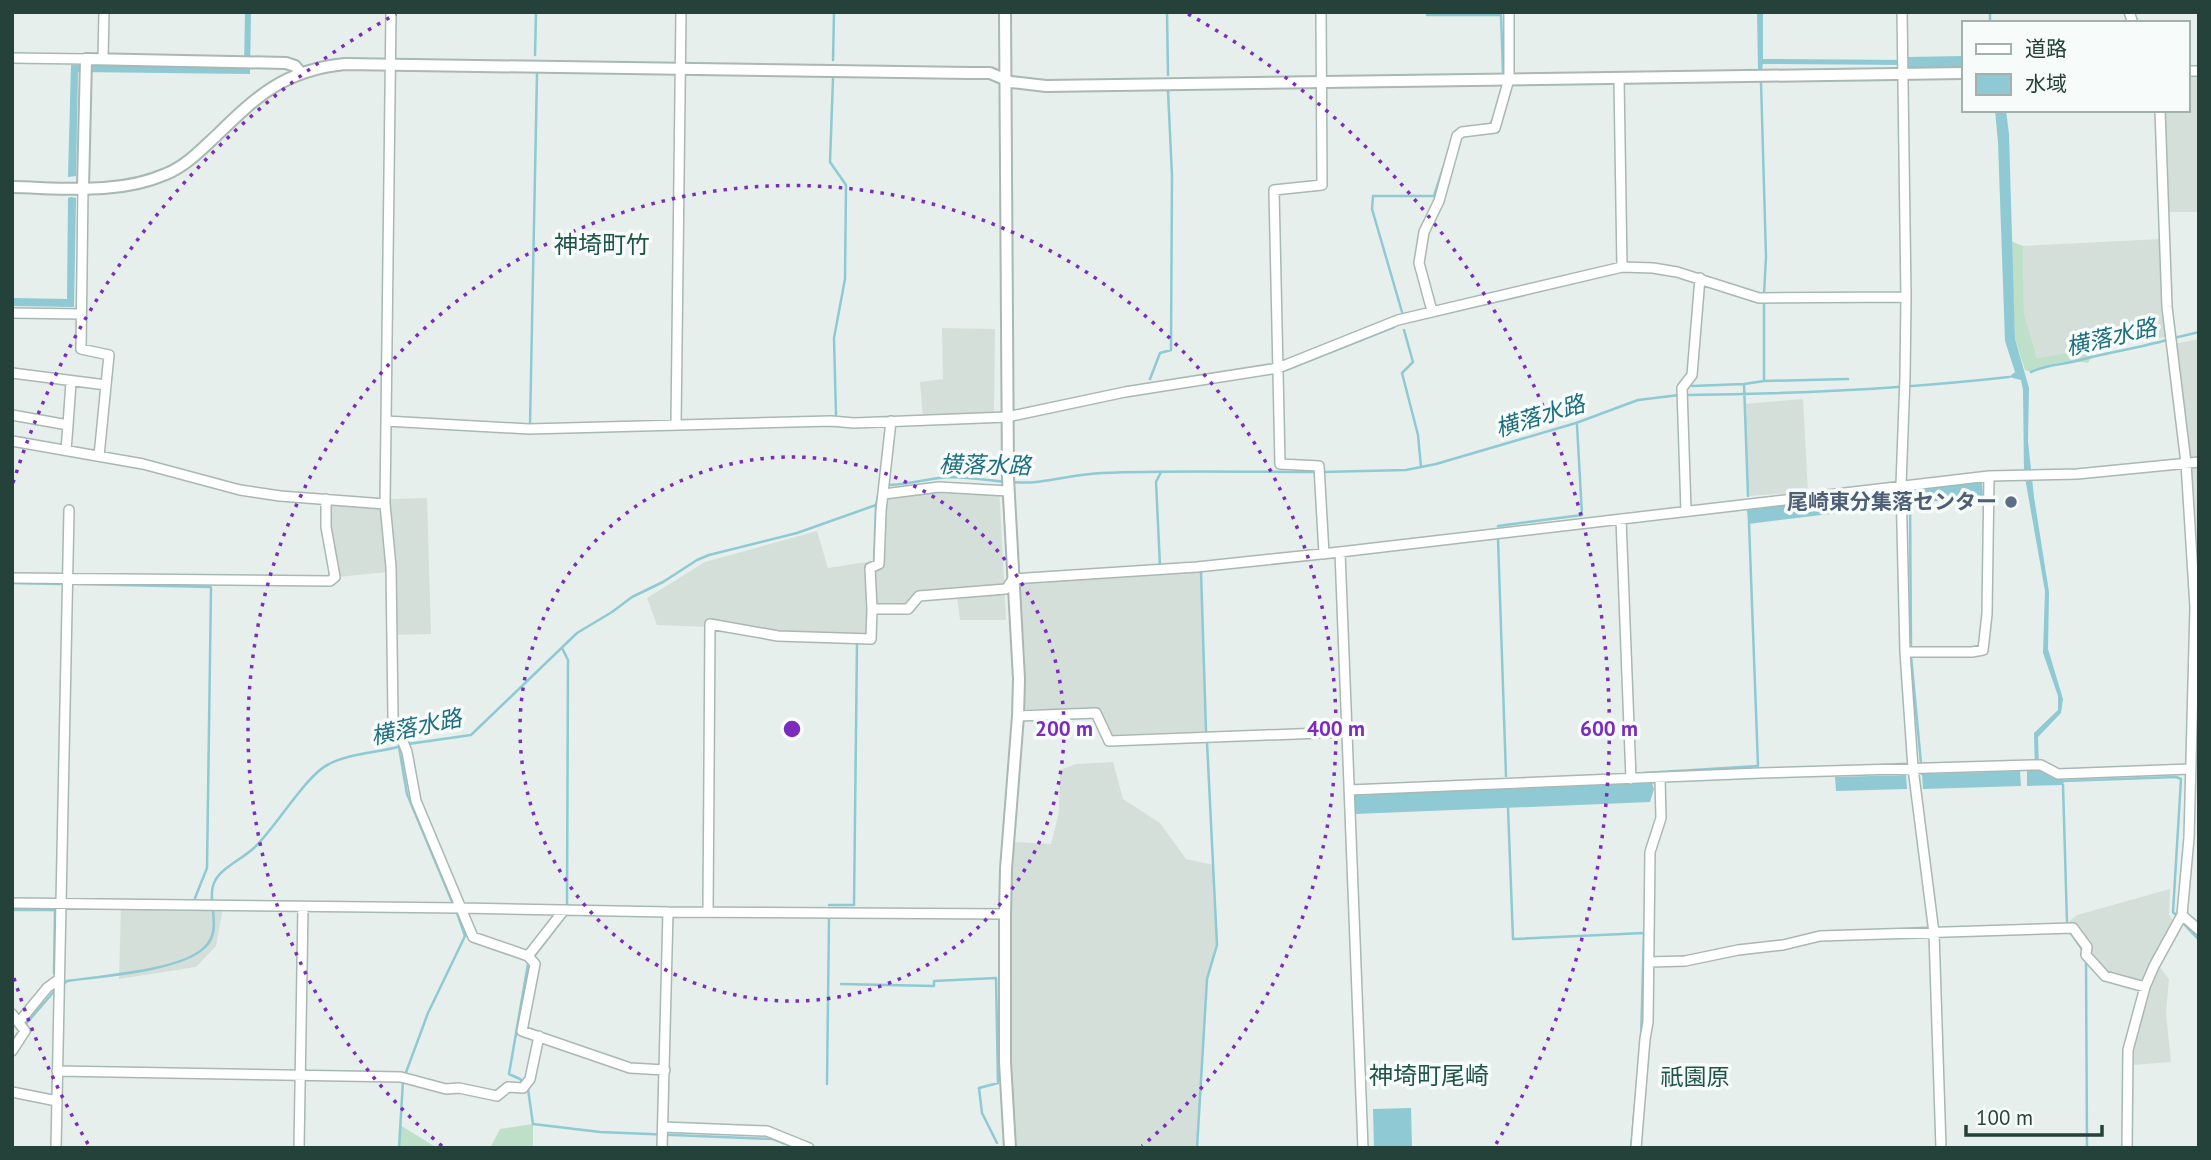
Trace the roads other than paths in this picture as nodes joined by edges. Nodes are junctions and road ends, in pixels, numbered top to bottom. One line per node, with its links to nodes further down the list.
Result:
1 (104, 12): 10 (street)
2 (391, 12): 11 (street)
3 (681, 12): 12 (street)
4 (1005, 12): 16 (street)
5 (1321, 12): 19 (street)
6 (1509, 12): 17 (street)
7 (1902, 12): 15 (street)
8 (12, 58): 9 (street)
9 (86, 59): 10 (street); 22 (street)
10 (103, 59): 13 (street)
11 (391, 64): 12 (street); 13 (street); 35 (street)
12 (681, 70): 16 (street); 38 (street)
13 (301, 73): 22 (street)
14 (1962, 74): 15 (street)
15 (1903, 75): 18 (street); 25 (street)
16 (1005, 78): 19 (street); 34 (street)
17 (1509, 79): 18 (street); 19 (street); 26 (street)
18 (1619, 79): 23 (street)
19 (1322, 82): 29 (street)
20 (2160, 112): 43 (street)
21 (12, 187): 22 (street)
22 (83, 188): 28 (street)
23 (1622, 267): 24 (street); 26 (street)
24 (1700, 278): 25 (street); 51 (street)
25 (1906, 297): 46 (street)
26 (1432, 311): 29 (street)
27 (12, 313): 28 (street)
28 (81, 314): 32 (street)
29 (1278, 368): 34 (street); 54 (street)
30 (12, 373): 31 (street)
31 (71, 382): 32 (street); 37 (street)
32 (106, 385): 41 (street)
33 (12, 415): 37 (street)
34 (1007, 417): 36 (street); 45 (street)
35 (386, 421): 38 (street); 49 (street)
36 (891, 421): 38 (street); 47 (street)
37 (68, 425): 40 (street)
38 (676, 425)
39 (12, 442): 40 (street)
40 (66, 450): 41 (street)
41 (99, 456): 48 (street)
42 (2199, 462): 43 (street)
43 (2186, 463): 44 (street); 58 (street)
44 (1989, 476): 46 (street); 60 (street)
45 (1008, 485): 47 (street); 57 (street)
46 (1901, 485): 51 (street); 60 (street)
47 (885, 487): 59 (street)
48 (326, 499): 49 (street); 56 (street)
49 (385, 504): 71 (street)
50 (69, 510): 56 (street)
51 (1686, 511): 52 (street)
52 (1621, 519): 53 (street); 65 (street)
53 (1340, 552): 54 (street); 62 (street)
54 (1324, 554): 57 (street)
55 (12, 578): 56 (street)
56 (67, 578): 69 (street)
57 (1013, 579): 59 (street); 61 (street)
58 (2197, 607): 64 (street)
59 (872, 610): 74 (street)
60 (1905, 652): 63 (street)
61 (1018, 716): 62 (street); 75 (street)
62 (1347, 732): 66 (street)
63 (1913, 768): 64 (street); 65 (street); 78 (street)
64 (2190, 769): 67 (street)
65 (1645, 778): 66 (street); 80 (street)
66 (1349, 790): 97 (street)
67 (2194, 838): 76 (street)
68 (12, 903): 69 (street)
69 (61, 904): 70 (street); 81 (street)
70 (303, 907): 71 (street); 88 (street)
71 (461, 908): 72 (street); 79 (street)
72 (569, 910): 73 (street); 79 (street)
73 (668, 912): 74 (street); 86 (street)
74 (708, 912): 75 (street)
75 (1005, 914): 96 (street)
76 (2180, 920): 77 (street); 82 (street)
77 (2199, 930)
78 (1934, 933): 80 (street); 82 (street); 99 (street)
79 (528, 956): 84 (street)
80 (1649, 962): 98 (street)
81 (59, 979): 83 (street); 87 (street)
82 (2146, 987): 100 (street)
83 (16, 1018): 85 (street)
84 (539, 1036): 86 (street); 88 (street)
85 (12, 1051)
86 (665, 1070): 91 (street)
87 (57, 1071): 88 (street); 90 (street)
88 (299, 1076): 94 (street)
89 (12, 1092): 90 (street)
90 (57, 1101): 93 (street)
91 (663, 1127): 92 (street); 95 (street)
92 (662, 1144)
93 (56, 1148)
94 (299, 1148)
95 (809, 1148)
96 (1010, 1148)
97 (1363, 1148)
98 (1636, 1148)
99 (1941, 1148)
100 (2127, 1148)

